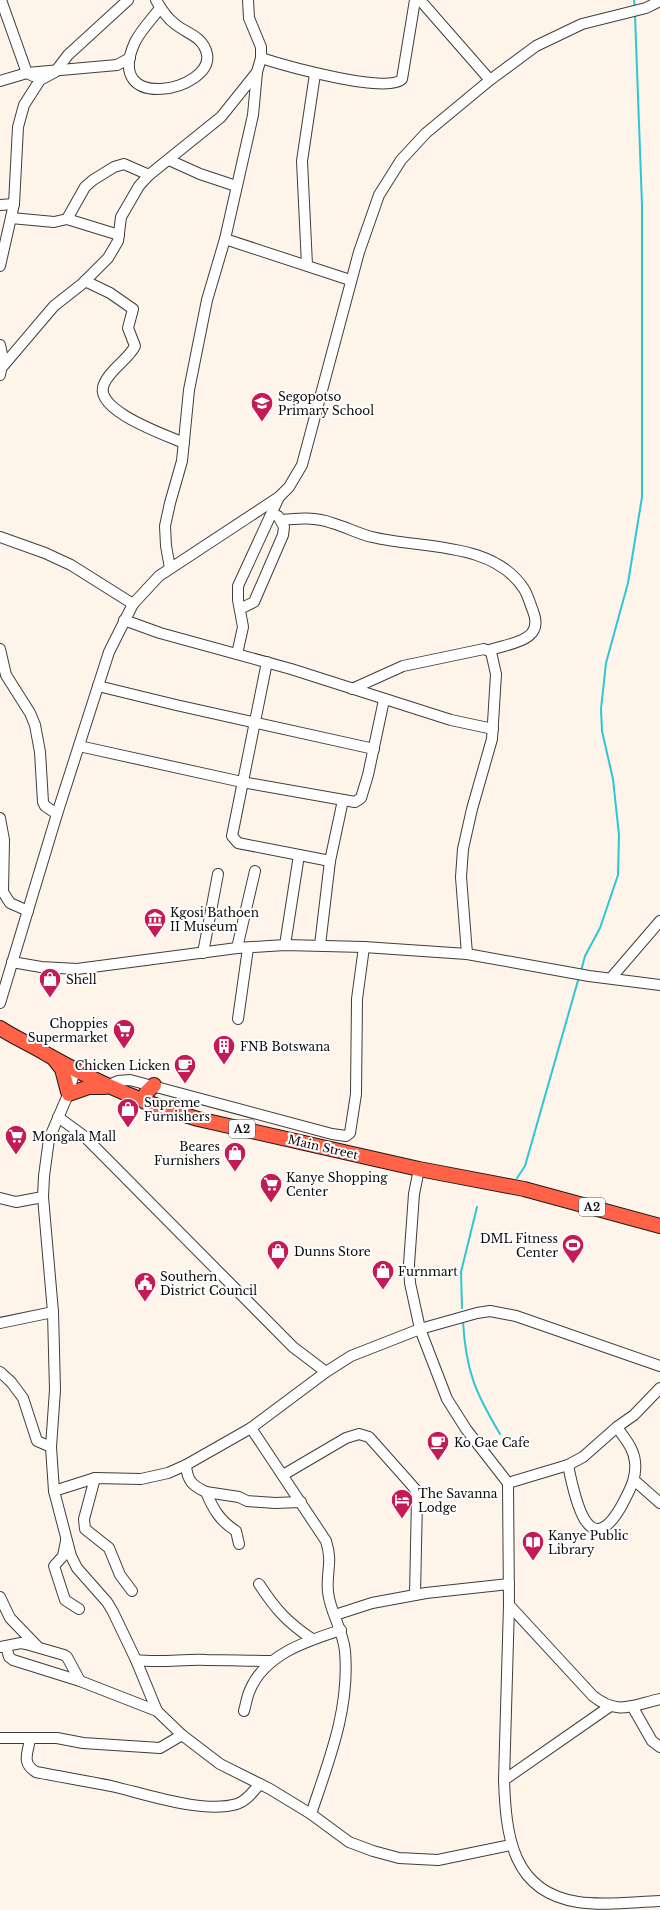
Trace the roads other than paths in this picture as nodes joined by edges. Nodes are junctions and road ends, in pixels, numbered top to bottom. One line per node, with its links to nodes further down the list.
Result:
1 (1, 0): 9 (street)
2 (128, 0): 12 (street)
3 (248, 0): 11 (street)
4 (415, 0): 15 (street)
5 (420, 0): 18 (street)
6 (660, 2): 18 (street)
7 (158, 4): 10 (street); 10 (street)
8 (0, 22): 9 (street)
9 (11, 30): 14 (street)
10 (130, 58): 12 (street)
11 (261, 58): 13 (street); 15 (street)
12 (55, 72): 14 (street); 17 (street)
13 (256, 72): 19 (street); 21 (street)
14 (27, 73): 16 (street); 17 (street)
15 (315, 74): 29 (street)
16 (0, 80)
17 (40, 80): 22 (street)
18 (490, 80): 31 (street)
19 (168, 160): 20 (street); 21 (street)
20 (149, 175): 25 (street); 26 (street)
21 (236, 186): 27 (street)
22 (14, 204): 23 (street); 24 (street)
23 (0, 205)
24 (11, 218): 25 (street); 28 (street)
25 (67, 219): 26 (street)
26 (120, 235): 32 (street)
27 (225, 239): 29 (street); 35 (street)
28 (2, 249): 30 (street)
29 (307, 264): 31 (street)
30 (0, 266)
31 (350, 280): 36 (street)
32 (84, 281): 34 (street); 35 (street)
33 (0, 345): 34 (street)
34 (1, 371)
35 (184, 443): 40 (street)
36 (278, 497): 37 (street); 40 (street)
37 (274, 509): 38 (street); 42 (street)
38 (281, 520): 42 (street); 45 (street)
39 (0, 538): 41 (street)
40 (170, 568): 41 (street)
41 (133, 604): 43 (street)
42 (240, 609): 46 (street)
43 (124, 620): 46 (street); 48 (street)
44 (0, 649): 57 (street)
45 (490, 650): 49 (street); 52 (street)
46 (237, 654): 47 (street)
47 (267, 662): 49 (street); 51 (street)
48 (98, 686): 51 (street); 53 (street)
49 (352, 689): 50 (street)
50 (384, 700): 52 (street); 54 (street)
51 (254, 723): 54 (street); 55 (street)
52 (493, 729): 70 (street)
53 (79, 746): 55 (street); 57 (street)
54 (374, 749): 56 (street)
55 (242, 782): 56 (street); 59 (street)
56 (343, 800): 60 (street)
57 (57, 814): 63 (street)
58 (0, 818): 63 (street)
59 (299, 855): 60 (street); 65 (street)
60 (330, 861): 66 (street)
61 (255, 871): 68 (street)
62 (218, 874): 69 (street)
63 (28, 911): 71 (street)
64 (660, 921): 72 (street)
65 (285, 945): 66 (street); 68 (street)
66 (320, 945): 67 (street)
67 (364, 947): 70 (street); 79 (street)
68 (242, 948): 69 (street); 75 (street)
69 (203, 953): 71 (street)
70 (467, 954): 72 (street)
71 (12, 962): 74 (street)
72 (611, 978): 73 (street)
73 (660, 985)
74 (0, 1003)
75 (238, 1019)
76 (0, 1028): 77 (highway, Main Street / A2)
77 (55, 1060): 78 (highway, Main Street / A2); 81 (highway)
78 (79, 1073): 80 (highway, Main Street / A2); 81 (street)
79 (154, 1085): 80 (street); 82 (highway)
80 (110, 1087): 81 (highway); 82 (highway, Main Street / A2)
81 (68, 1095): 83 (street)
82 (146, 1102): 84 (highway, Main Street / A2)
83 (58, 1117): 85 (street); 93 (street)
84 (419, 1170): 87 (highway, Main Street / A2); 90 (street)
85 (43, 1197): 86 (street); 88 (street)
86 (0, 1198)
87 (660, 1226)
88 (53, 1312): 89 (street); 97 (street)
89 (0, 1323)
90 (420, 1329): 91 (street); 93 (street); 103 (street)
91 (660, 1366)
92 (0, 1372): 97 (street)
93 (326, 1372): 96 (street)
94 (660, 1388): 95 (street)
95 (617, 1427): 99 (street); 102 (street)
96 (251, 1428): 98 (street); 100 (street)
97 (51, 1447): 104 (street)
98 (186, 1465): 101 (street); 105 (street)
99 (568, 1465): 102 (street); 103 (street)
100 (283, 1475): 106 (street); 113 (street)
101 (94, 1478): 104 (street); 112 (street)
102 (634, 1480): 107 (street)
103 (508, 1483): 111 (street)
104 (54, 1491): 108 (street)
105 (206, 1492): 106 (street); 109 (street)
106 (301, 1502): 118 (street)
107 (660, 1503)
108 (66, 1539): 116 (street); 124 (street)
109 (239, 1544)
110 (259, 1584): 121 (street)
111 (509, 1584): 113 (street); 115 (street)
112 (132, 1591)
113 (415, 1595): 118 (street)
114 (0, 1597): 119 (street)
115 (509, 1605): 129 (street); 136 (street)
116 (79, 1609)
117 (0, 1614): 119 (street)
118 (335, 1615): 120 (street)
119 (10, 1618): 123 (street)
120 (340, 1630): 121 (street); 138 (street)
121 (312, 1639): 125 (street)
122 (3, 1646): 123 (street); 126 (street)
123 (37, 1646): 126 (street)
124 (136, 1660): 125 (street); 130 (street)
125 (272, 1661): 131 (street)
126 (80, 1681): 130 (street)
127 (660, 1699): 128 (street)
128 (632, 1706): 129 (street); 135 (street)
129 (608, 1707): 136 (street)
130 (157, 1711): 132 (street)
131 (244, 1711)
132 (182, 1735): 134 (street); 137 (street)
133 (0, 1738): 134 (street)
134 (30, 1739): 137 (street)
135 (660, 1747)
136 (504, 1780): 139 (street)
137 (260, 1784): 138 (street)
138 (311, 1814): 139 (street)
139 (512, 1845): 140 (street)
140 (660, 1901)

